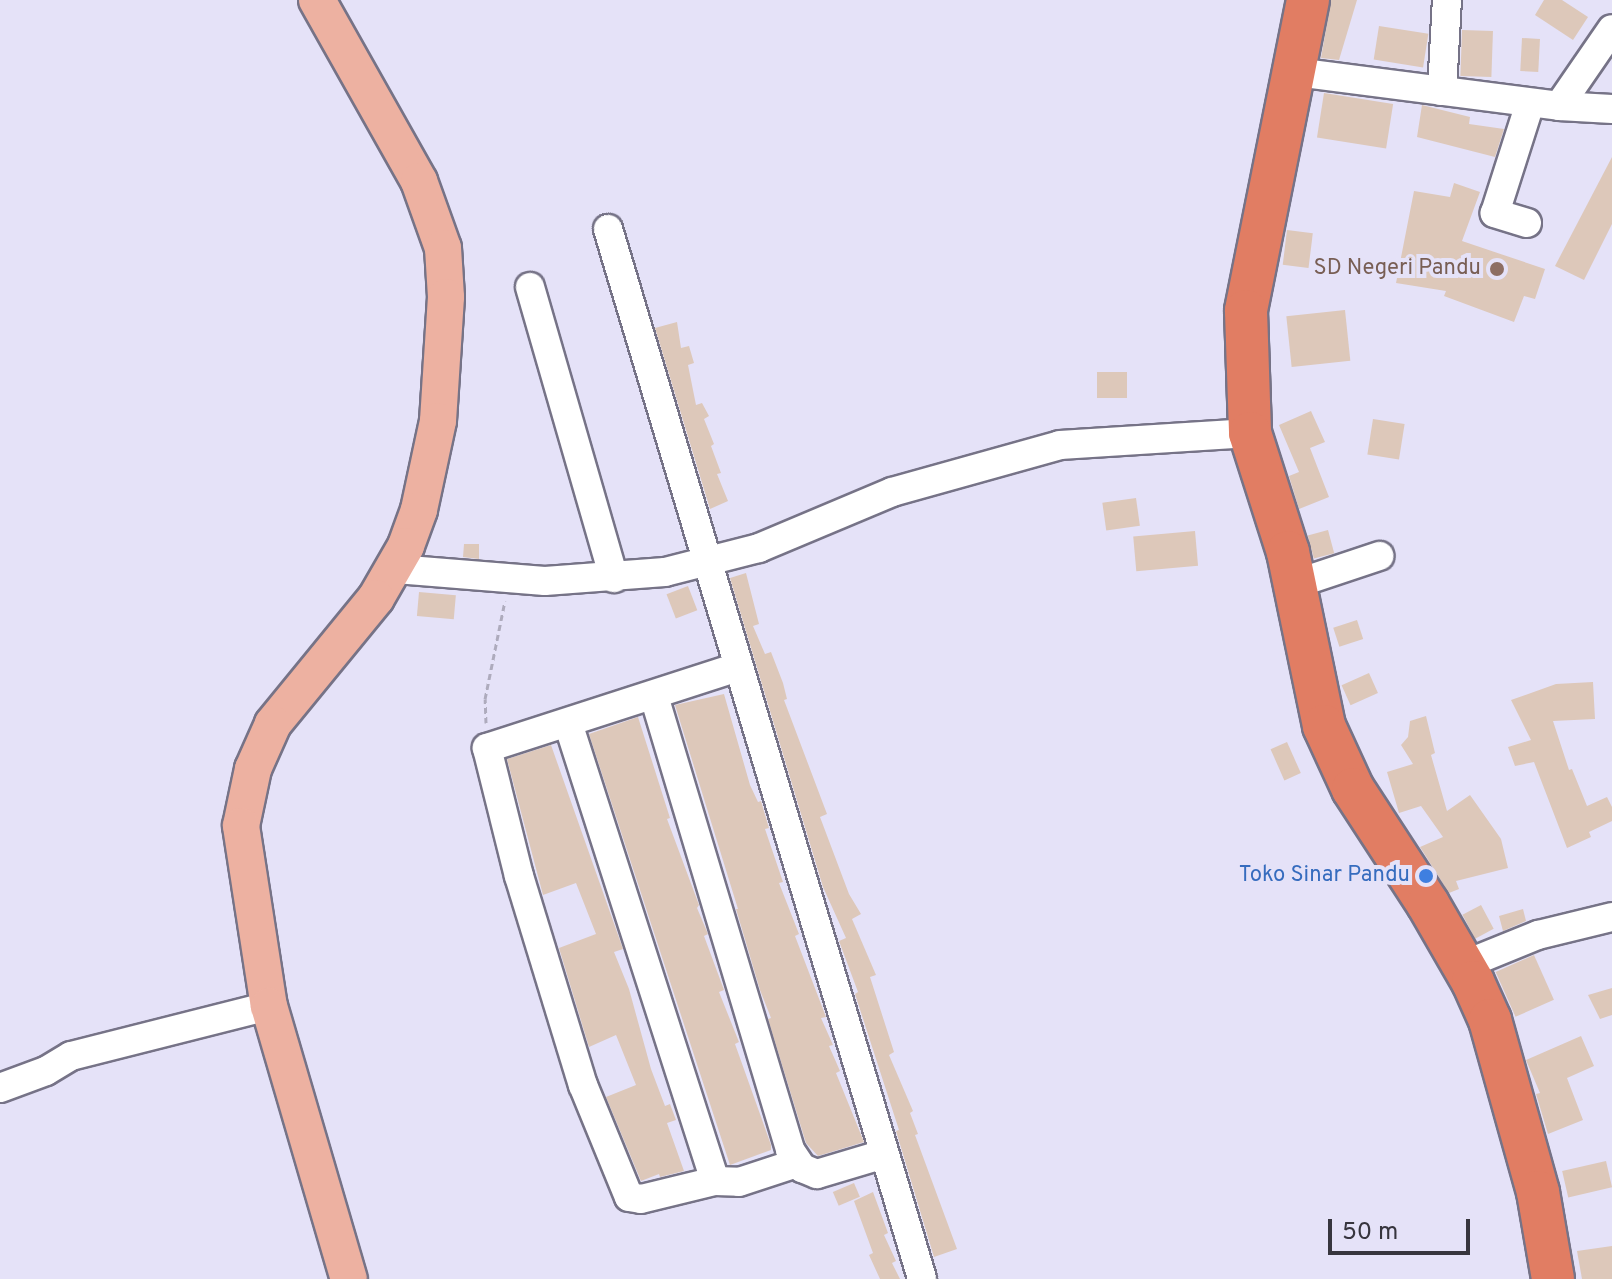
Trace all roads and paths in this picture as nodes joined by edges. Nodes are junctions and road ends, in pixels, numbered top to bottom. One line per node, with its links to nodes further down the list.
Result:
1 (317, 0): 16 (main road)
2 (1308, 0): 5 (highway)
3 (1447, 0): 6 (street)
4 (1612, 29): 8 (street)
5 (1295, 72): 6 (street); 13 (highway)
6 (1442, 91): 7 (street)
7 (1530, 103): 8 (street); 10 (street)
8 (1559, 106): 9 (street)
9 (1612, 109)
10 (1527, 223)
11 (608, 229): 15 (street)
12 (530, 287): 18 (street)
13 (1250, 433): 15 (street); 19 (highway)
14 (1379, 556): 19 (street)
15 (709, 563): 18 (street); 20 (street)
16 (396, 569): 17 (street); 26 (main road)
17 (511, 578): 18 (street); 23 (path)
18 (614, 578)
19 (1295, 584): 25 (highway)
20 (738, 667): 21 (street); 28 (street)
21 (654, 696): 22 (street); 29 (street)
22 (568, 723): 23 (street); 30 (street)
23 (487, 748): 30 (street)
24 (1612, 917): 25 (street)
25 (1464, 965): 33 (highway)
26 (269, 1006): 27 (street); 32 (main road)
27 (0, 1088)
28 (884, 1154): 29 (street); 31 (street)
29 (797, 1163): 30 (street)
30 (715, 1181)
31 (922, 1278)
32 (349, 1279)
33 (1553, 1279)

